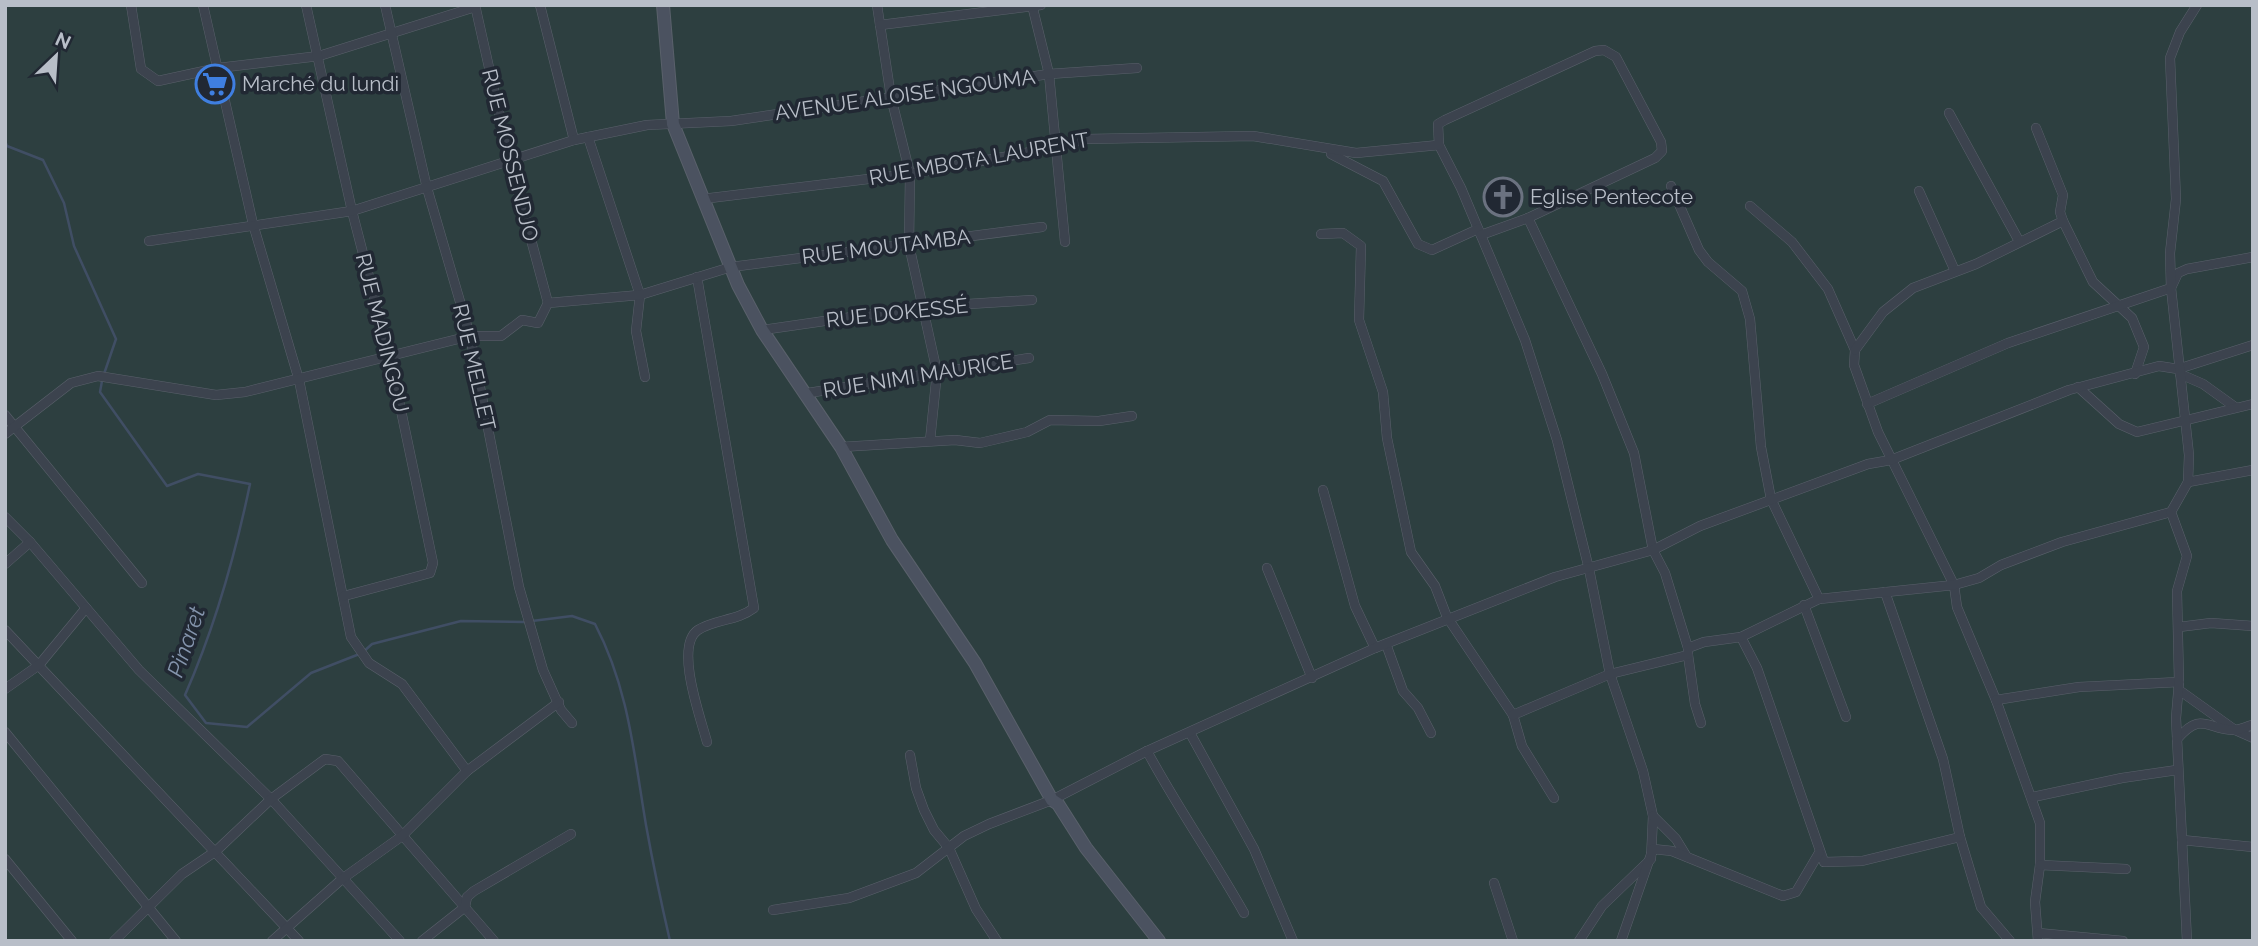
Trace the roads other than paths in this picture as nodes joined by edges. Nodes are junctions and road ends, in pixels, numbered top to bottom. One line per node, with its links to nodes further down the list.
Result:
1 (131, 5): 15 (street)
2 (203, 5): 15 (street)
3 (306, 5): 14 (street, RUE MADINGOU)
4 (386, 5): 13 (street, RUE MELLET)
5 (540, 5): 23 (street)
6 (663, 5): 20 (main road)
7 (877, 5): 12 (street)
8 (1041, 5): 11 (street)
9 (2197, 5): 49 (street)
10 (475, 6): 13 (street); 27 (street, RUE MOSSENDJO)
11 (1032, 6): 12 (street); 17 (street)
12 (880, 25): 18 (street)
13 (391, 31): 14 (street); 30 (street, RUE MELLET)
14 (319, 56): 15 (street); 34 (street, RUE MADINGOU)
15 (218, 68): 37 (street)
16 (1137, 68): 17 (street, AVENUE ALOISE NGOUMA)
17 (1049, 74): 18 (street, AVENUE ALOISE NGOUMA); 25 (street)
18 (891, 97): 20 (street, AVENUE ALOISE NGOUMA); 28 (street)
19 (1949, 113): 42 (street)
20 (673, 124): 22 (street, AVENUE ALOISE NGOUMA); 32 (main road)
21 (2036, 128): 36 (street)
22 (588, 137): 23 (street, AVENUE ALOISE NGOUMA); 50 (street)
23 (574, 140): 27 (street, AVENUE ALOISE NGOUMA)
24 (1440, 145): 26 (street, RUE MBOTA LAURENT); 35 (street); 39 (street)
25 (1058, 147): 26 (street, RUE MBOTA LAURENT); 28 (street, RUE MBOTA LAURENT); 43 (street)
26 (1322, 149): 39 (street)
27 (510, 161): 30 (street, AVENUE ALOISE NGOUMA); 52 (street, RUE MOSSENDJO)
28 (910, 174): 32 (street, RUE MBOTA LAURENT); 44 (street)
29 (1671, 186): 82 (street)
30 (427, 188): 34 (street, AVENUE ALOISE NGOUMA); 56 (street, RUE MELLET)
31 (1919, 191): 47 (street)
32 (702, 199): 46 (main road)
33 (1750, 205): 58 (street)
34 (352, 211): 37 (street, AVENUE ALOISE NGOUMA); 59 (street, RUE MADINGOU)
35 (1528, 218): 39 (street); 86 (street)
36 (2063, 221): 42 (street); 54 (street)
37 (253, 224): 41 (street, AVENUE ALOISE NGOUMA); 65 (street)
38 (1042, 227): 44 (street, RUE MOUTAMBA)
39 (1479, 232): 89 (street)
40 (1321, 234): 97 (street)
41 (149, 241)
42 (2019, 241): 47 (street)
43 (1065, 242)
44 (909, 245): 46 (street, RUE MOUTAMBA); 53 (street)
45 (2253, 257): 49 (street)
46 (731, 267): 48 (street, RUE MOUTAMBA); 55 (main road)
47 (1955, 271): 58 (street)
48 (697, 278): 50 (street, RUE MOUTAMBA); 123 (street)
49 (2171, 288): 54 (street); 61 (street)
50 (640, 295): 52 (street, RUE MOUTAMBA); 64 (street)
51 (1032, 300): 53 (street, RUE DOKESSÉ)
52 (548, 303): 56 (street)
53 (921, 307): 55 (street, RUE DOKESSÉ); 62 (street)
54 (2120, 307): 63 (street); 68 (street)
55 (762, 330): 67 (main road)
56 (470, 336): 59 (street); 111 (street, RUE MELLET)
57 (2253, 345): 61 (street)
58 (1855, 350): 68 (street)
59 (390, 358): 65 (street); 93 (street, RUE MADINGOU)
60 (1030, 358): 62 (street, RUE NIMI MAURICE)
61 (2179, 371): 63 (street); 70 (street); 73 (street)
62 (937, 372): 67 (street, RUE NIMI MAURICE); 76 (street)
63 (2135, 374): 66 (street)
64 (645, 377)
65 (299, 380): 74 (street); 93 (street)
66 (2078, 387): 73 (street); 78 (street)
67 (807, 393): 77 (main road)
68 (1867, 404): 78 (street)
69 (2253, 404): 70 (street)
70 (2235, 407): 73 (street)
71 (5, 415): 74 (street)
72 (1132, 416): 76 (street)
73 (2188, 418): 80 (street)
74 (14, 427): 75 (street); 90 (street)
75 (5, 434)
76 (930, 441): 77 (street)
77 (841, 447): 131 (main road)
78 (1891, 460): 82 (street); 91 (street)
79 (2253, 470): 80 (street)
80 (2188, 482): 83 (street)
81 (1323, 490): 103 (street)
82 (1771, 499): 86 (street); 94 (street)
83 (2171, 512): 91 (street); 99 (street)
84 (5, 517): 85 (street)
85 (30, 541): 87 (street); 96 (street)
86 (1653, 550): 89 (street); 104 (street)
87 (5, 564)
88 (1267, 568): 107 (street)
89 (1589, 569): 97 (street); 106 (street)
90 (142, 583)
91 (1954, 585): 92 (street); 110 (street)
92 (1885, 592): 94 (street); 135 (street)
93 (344, 596): 127 (street)
94 (1819, 599): 95 (street)
95 (1804, 605): 101 (street); 113 (street)
96 (86, 608): 105 (street); 130 (street)
97 (1447, 617): 102 (street); 112 (street)
98 (2253, 626): 99 (street)
99 (2179, 627): 108 (street)
100 (5, 630): 105 (street)
101 (1741, 637): 104 (street); 140 (street)
102 (1386, 644): 103 (street); 120 (street)
103 (1376, 648): 107 (street)
104 (1688, 652): 106 (street); 115 (street)
105 (39, 664): 109 (street); 139 (street)
106 (1610, 674): 112 (street); 132 (street)
107 (1312, 678): 119 (street)
108 (2179, 686): 110 (street); 117 (street); 122 (street)
109 (5, 689)
110 (1996, 700): 129 (street)
111 (559, 702): 114 (street, RUE MELLET); 127 (street)
112 (1513, 715): 128 (street)
113 (1846, 717)
114 (572, 723)
115 (1701, 723)
116 (2253, 725): 117 (street)
117 (2235, 730): 121 (street); 122 (street)
118 (5, 732): 149 (street)
119 (1190, 733): 124 (street); 164 (street)
120 (1431, 733)
121 (2253, 738)
122 (2177, 739): 126 (street)
123 (707, 742)
124 (1147, 751): 131 (street); 151 (street)
125 (910, 755): 138 (street)
126 (2177, 770): 129 (street); 136 (street)
127 (467, 771): 134 (street)
128 (1554, 797)
129 (2033, 797): 144 (street)
130 (271, 799): 134 (street); 139 (street); 146 (street)
131 (1052, 800): 138 (street); 163 (main road)
132 (1653, 816): 141 (street); 143 (street)
133 (571, 834): 148 (street)
134 (402, 836): 146 (street); 148 (street)
135 (1960, 837): 140 (street); 168 (street)
136 (2182, 840): 137 (street); 170 (street)
137 (2253, 847)
138 (949, 848): 150 (street); 162 (street)
139 (216, 851): 149 (street); 152 (street)
140 (1819, 853): 141 (street)
141 (1687, 857): 143 (street)
142 (5, 859): 154 (street)
143 (1651, 859): 166 (street); 167 (street)
144 (2040, 865): 145 (street); 153 (street)
145 (2126, 869)
146 (342, 879): 152 (street); 159 (street)
147 (1494, 883): 165 (street)
148 (465, 907): 160 (street); 161 (street)
149 (147, 909): 155 (street); 156 (street)
150 (773, 910)
151 (1244, 913)
152 (286, 928): 157 (street); 158 (street)
153 (2038, 937): 169 (street)
154 (72, 941)
155 (114, 941)
156 (176, 941)
157 (272, 941)
158 (299, 941)
159 (400, 941)
160 (422, 941)
161 (494, 941)
162 (997, 941)
163 (1159, 941)
164 (1293, 941)
165 (1513, 941)
166 (1579, 941)
167 (1621, 941)
168 (2010, 941)
169 (2123, 941)
170 (2187, 941)

